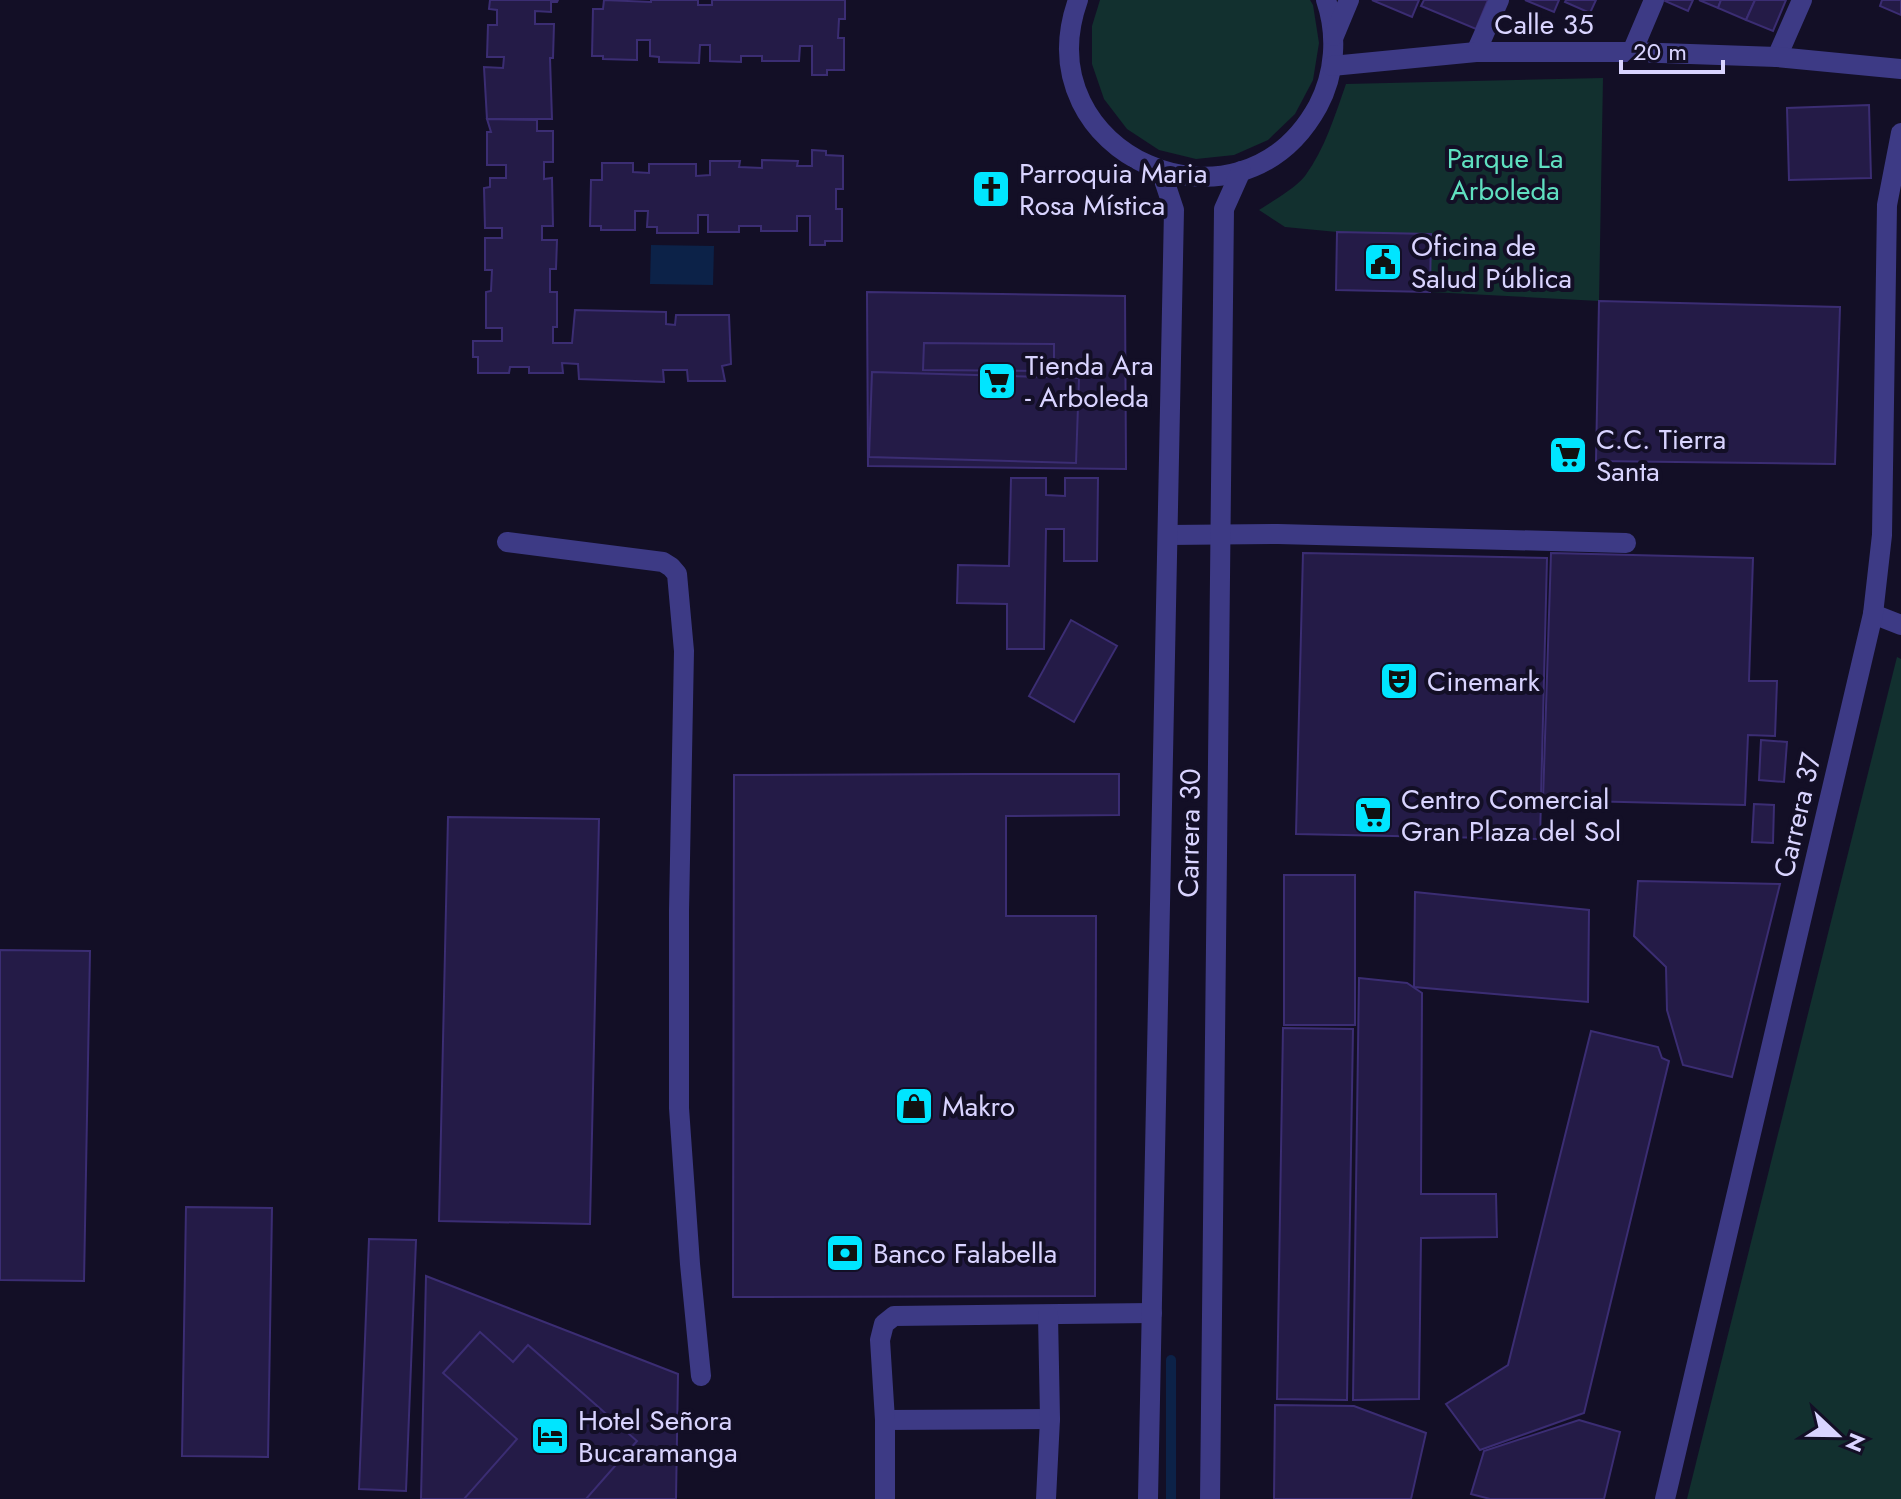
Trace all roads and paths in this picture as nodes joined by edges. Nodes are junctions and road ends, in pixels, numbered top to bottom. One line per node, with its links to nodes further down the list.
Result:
1 (1078, 0): 14 (street)
2 (1326, 0): 7 (street)
3 (1349, 0): 7 (street)
4 (1499, 0): 8 (street)
5 (1654, 0): 9 (street)
6 (1802, 0): 10 (street)
7 (1334, 36): 11 (street)
8 (1476, 52): 9 (street, Calle 35); 11 (street, Calle 35)
9 (1632, 52): 10 (street, Calle 35)
10 (1777, 57): 12 (street, Calle 35)
11 (1332, 66): 15 (street)
12 (1901, 69)
13 (1901, 133): 20 (street, Carrera 37)
14 (1161, 171): 15 (street); 17 (street, Carrera 30)
15 (1241, 171): 16 (street, Carrera 30)
16 (1221, 533): 17 (street); 19 (street); 30 (street, Carrera 30)
17 (1168, 535): 22 (street, Carrera 30)
18 (507, 542): 24 (street)
19 (1626, 543)
20 (1873, 614): 21 (street); 31 (street, Carrera 37)
21 (1901, 625)
22 (1152, 1313): 23 (street); 29 (street, Carrera 30)
23 (1048, 1315): 25 (street); 26 (street)
24 (701, 1376)
25 (1050, 1419): 26 (street); 28 (street)
26 (885, 1420): 27 (street)
27 (885, 1499)
28 (1046, 1499)
29 (1148, 1499)
30 (1210, 1499)
31 (1665, 1499)

